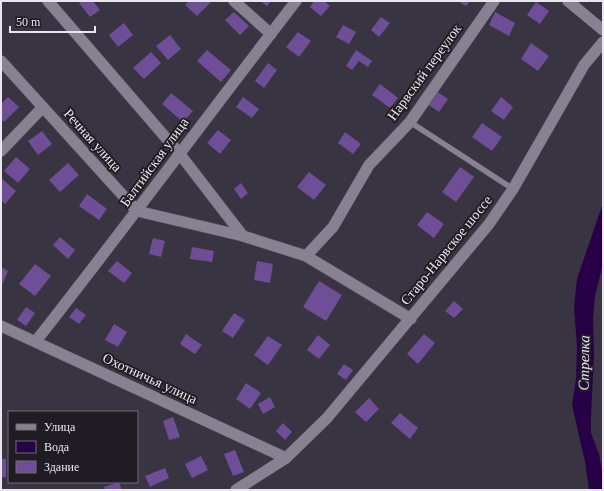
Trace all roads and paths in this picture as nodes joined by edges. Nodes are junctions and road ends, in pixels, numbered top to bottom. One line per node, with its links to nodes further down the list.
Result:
1 (48, 1): 13 (street)
2 (234, 1): 7 (street)
3 (296, 1): 7 (street, Балтийская улица)
4 (494, 1): 11 (street, Нарвский переулок)
5 (568, 1): 6 (street)
6 (603, 30)
7 (271, 34): 13 (street, Балтийская улица)
8 (603, 42): 14 (street, Старо-Нарвское шоссе)
9 (1, 61): 10 (street, Речная улица)
10 (43, 107): 12 (street); 15 (street, Речная улица)
11 (410, 122): 14 (lane); 17 (street, Нарвский переулок)
12 (1, 151)
13 (179, 153): 15 (street, Балтийская улица); 16 (street)
14 (513, 188): 18 (street, Старо-Нарвское шоссе)
15 (137, 211): 16 (street); 20 (street, Балтийская улица)
16 (243, 236): 17 (street)
17 (306, 256): 18 (street)
18 (410, 320): 21 (street, Старо-Нарвское шоссе)
19 (1, 326): 20 (street, Охотничья улица)
20 (36, 341): 21 (street, Охотничья улица)
21 (286, 458): 22 (street, Старо-Нарвское шоссе)
22 (236, 490)

